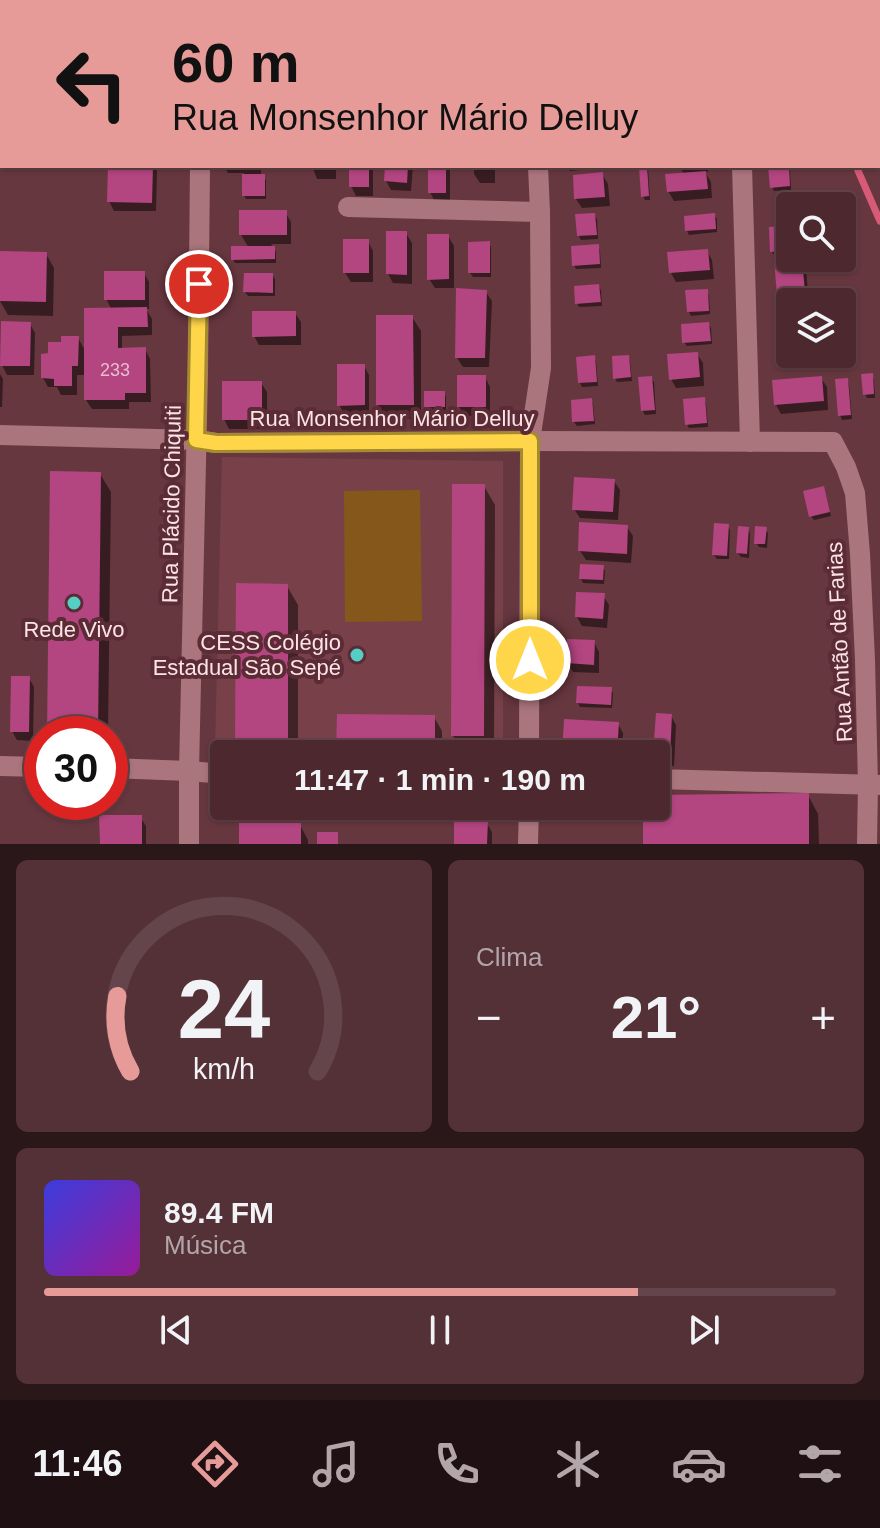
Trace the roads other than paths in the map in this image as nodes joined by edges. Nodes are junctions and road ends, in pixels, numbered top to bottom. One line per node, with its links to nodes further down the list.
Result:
1 (200, 168): 7 (street, Rua Plácido Chiquiti)
2 (538, 168): 5 (street)
3 (742, 168): 9 (street)
4 (348, 207): 5 (street)
5 (540, 212): 8 (street)
6 (0, 435): 7 (street, Rua Monsenhor Mário Delluy)
7 (196, 440): 8 (street, Rua Monsenhor Mário Delluy); 15 (street, Rua Plácido Chiquiti)
8 (530, 441): 9 (street, Rua Monsenhor Mário Delluy); 11 (street)
9 (750, 442): 10 (street, Rua Monsenhor Mário Delluy)
10 (833, 442): 18 (street, Rua Antão de Farias)
11 (529, 740)
12 (0, 766): 13 (street)
13 (24, 767)
14 (128, 769): 15 (street)
15 (189, 771): 16 (street); 20 (street, Rua Plácido Chiquiti)
16 (210, 773)
17 (670, 779): 18 (street)
18 (874, 785): 22 (street, Rua Antão de Farias)
19 (529, 820): 21 (street)
20 (189, 844)
21 (528, 844)
22 (867, 844)

